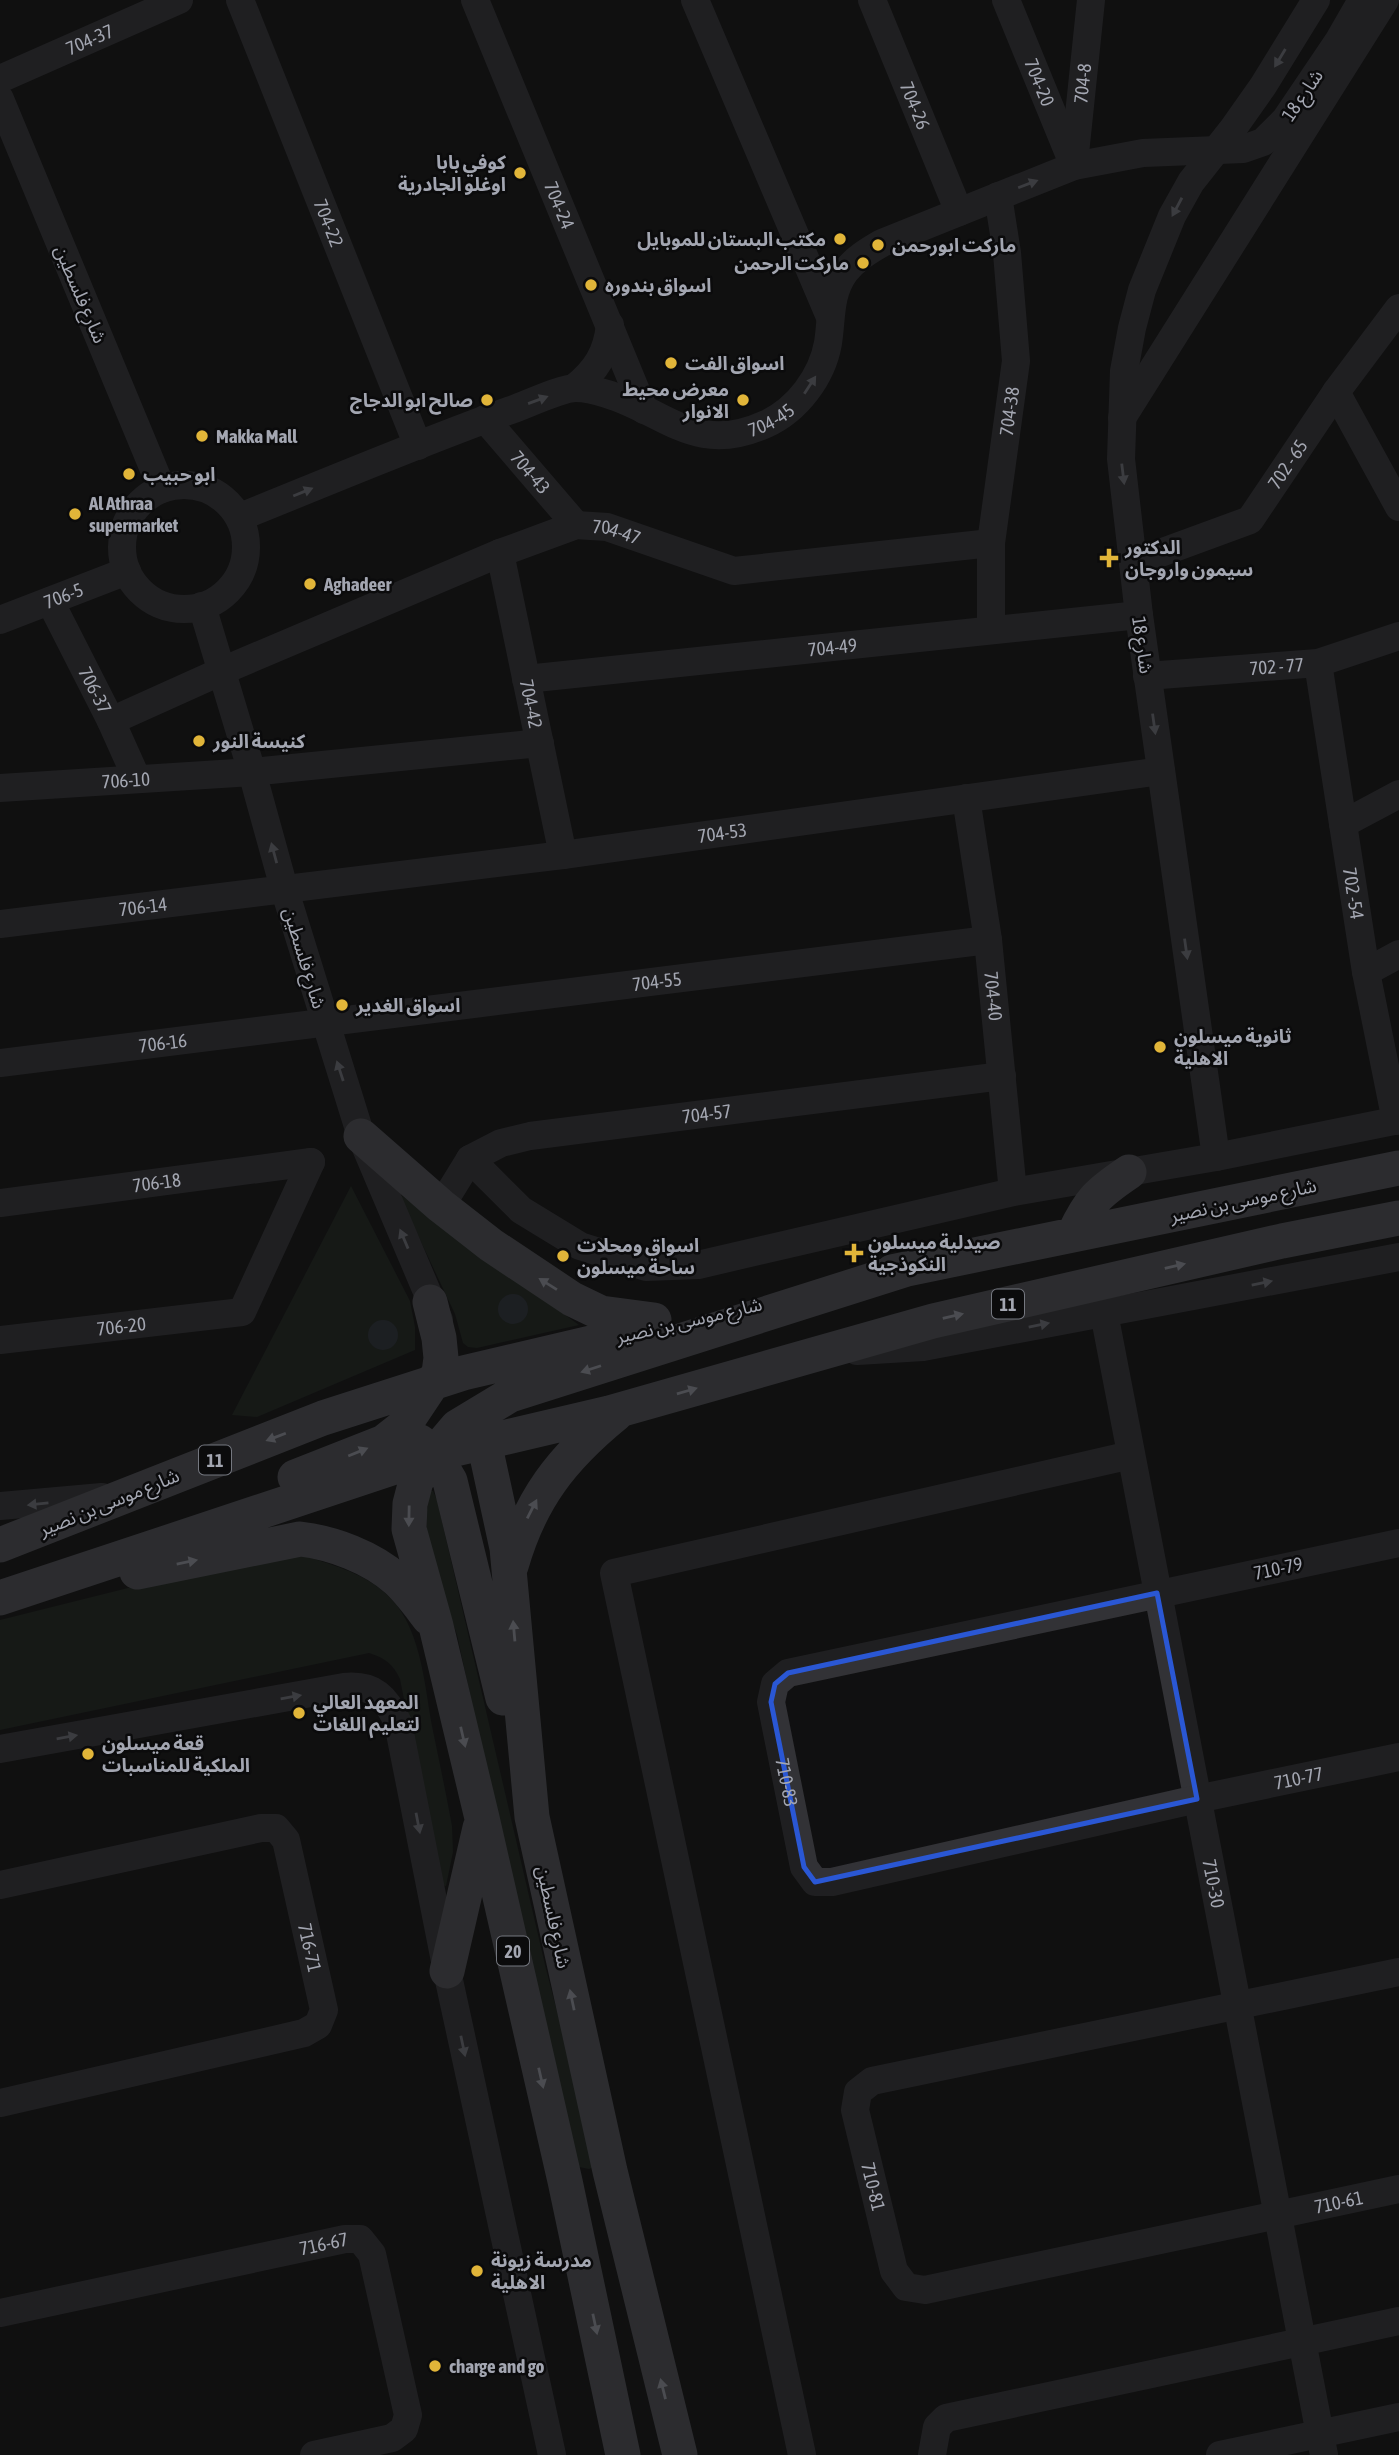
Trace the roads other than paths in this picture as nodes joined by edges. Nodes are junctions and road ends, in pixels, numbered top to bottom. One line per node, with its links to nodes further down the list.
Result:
1 (179, 0): 11 (street, 704-37)
2 (240, 0): 25 (street, 704-22)
3 (475, 0): 19 (street, 704-24)
4 (695, 0): 18 (street)
5 (872, 0): 16 (street, 704-26)
6 (1006, 0): 14 (street, 704-20)
7 (1091, 0): 14 (street, 704-8)
8 (1316, 0): 13 (street, شارع 18, one-way to 13)
9 (1362, 0): 13 (street, شارع 18)
10 (1385, 0): 24 (street)
11 (0, 79)
12 (0, 99): 26 (street, شارع فلسطين)
13 (1214, 150): 14 (street, 704-45); 24 (street, شارع 18, one-way to 24)
14 (1074, 166): 15 (street, 704-45, one-way to 14)
15 (998, 196): 16 (street, 704-45); 30 (street, 704-38)
16 (959, 212): 18 (street, 704-45)
17 (1399, 308): 21 (street, 702 - 65)
18 (830, 317): 22 (street, 704-45, one-way to 18)
19 (610, 326): 20 (street); 22 (street, 704-24)
20 (574, 388): 22 (street, 704-45); 23 (street, 704-45, one-way to 20)
21 (1336, 392): 27 (street); 32 (street, 702 - 65)
22 (645, 410)
23 (485, 419): 25 (street, 704-45); 29 (street, 704-43)
24 (1121, 421): 32 (street, شارع 18, one-way to 32)
25 (418, 446): 28 (street, 704-45, one-way to 25)
26 (163, 489): 28 (street); 33 (street)
27 (1399, 507)
28 (240, 517): 35 (street)
29 (576, 525): 30 (street, 704-47); 31 (street, 704-47)
30 (992, 543): 38 (street, 704-38)
31 (500, 553): 41 (street, 704-47); 43 (street, 704-42)
32 (1133, 563): 36 (street, شارع 18)
33 (127, 571): 34 (street, 706-5); 35 (street)
34 (50, 601): 37 (street, 706-5); 44 (street, 706-37)
35 (202, 606): 41 (street, شارع فلسطين)
36 (1139, 615): 38 (street, 704-49); 42 (street, شارع 18)
37 (0, 620)
38 (991, 629): 43 (street, 704-49)
39 (1399, 636): 40 (street, 702 - 77)
40 (1318, 663): 42 (street, 702 - 77); 52 (street, 702 -54)
41 (222, 671): 44 (street, 704-47); 47 (street, شارع فلسطين)
42 (1147, 676): 46 (street, شارع 18, one-way to 46)
43 (526, 679): 45 (street, 704-42)
44 (111, 721): 48 (street, 706-37)
45 (540, 743): 47 (street, 706-10); 53 (street, 704-42)
46 (1161, 771): 51 (street, 704-53); 64 (street, شارع 18, one-way to 64)
47 (252, 772): 48 (street, 706-10); 54 (street, شارع فلسطين, one-way to 47)
48 (137, 779): 49 (street, 706-10)
49 (0, 788)
50 (1399, 793): 52 (street)
51 (966, 798): 53 (street, 704-53); 56 (street, 704-40)
52 (1343, 824): 58 (street, 702 -54)
53 (564, 855): 54 (street, 704-53)
54 (284, 888): 55 (street, 706-14); 59 (street, شارع فلسطين)
55 (0, 924)
56 (988, 940): 59 (street, 704-55); 61 (street, 704-40)
57 (1399, 954): 58 (street)
58 (1366, 972): 62 (street, 702 -54)
59 (325, 1023): 60 (street, 706-16); 63 (street, شارع فلسطين, one-way to 59)
60 (0, 1063)
61 (1002, 1076): 65 (street, 704-57); 68 (street, 704-40)
62 (1397, 1120): 64 (street)
63 (361, 1136): 70 (main road); 75 (street, شارع فلسطين, one-way to 63)
64 (1216, 1157): 67 (street)
65 (470, 1159): 68 (street); 70 (street)
66 (1399, 1168): 72 (main road, شارع موسى بن نصير / 11)
67 (1129, 1172): 68 (street); 72 (main road)
68 (1013, 1192)
69 (0, 1203): 76 (street, 706-18)
70 (441, 1206): 78 (main road, one-way to 70)
71 (1399, 1217): 80 (main road, 11, one-way to 71)
72 (1074, 1234): 74 (main road, شارع موسى بن نصير / 11)
73 (1399, 1257): 77 (street, one-way to 73)
74 (913, 1267): 78 (main road, شارع موسى بن نصير / 11); 85 (main road, one-way to 85)
75 (430, 1302): 81 (main road)
76 (242, 1312): 79 (street, 706-20)
77 (1104, 1313): 80 (street, one-way to 77); 87 (street, 710-30)
78 (682, 1322): 81 (main road, شارع موسى بن نصير / 11)
79 (0, 1340)
80 (826, 1351): 82 (main road, 11, one-way to 80)
81 (448, 1378): 83 (main road, شارع موسى بن نصير / 11); 84 (main road); 85 (main road, شارع فلسطين)
82 (621, 1410): 85 (main road, 11); 92 (main road, one-way to 82)
83 (323, 1418): 84 (main road); 88 (main road, شارع موسى بن نصير / 11, one-way to 88)
84 (403, 1427): 86 (main road); 94 (main road, one-way to 84)
85 (480, 1429): 86 (main road); 92 (main road, شارع فلسطين)
86 (434, 1454): 94 (main road); 95 (main road, 20, one-way to 95); 99 (main road)
87 (1131, 1455): 93 (street, 710-30); 119 (street)
88 (125, 1495): 89 (street, one-way to 89); 91 (main road, شارع موسى بن نصير / 11)
89 (0, 1506)
90 (1399, 1543): 93 (street, 710-79)
91 (0, 1545)
92 (509, 1573): 99 (main road, شارع فلسطين, one-way to 92)
93 (1157, 1593): 98 (street, 710-30); 98 (street, 710-83)
94 (0, 1598): 95 (main road, one-way to 95)
95 (436, 1626): 100 (main road, 20, one-way to 100)
96 (0, 1749): 102 (street, one-way to 102)
97 (1399, 1757): 98 (street, 710-77)
98 (1197, 1799): 104 (street, 710-30)
99 (532, 1817): 106 (main road, شارع فلسطين, one-way to 99)
100 (482, 1818): 102 (main road); 107 (main road, 20, one-way to 107)
101 (0, 1885): 105 (street, 716-71)
102 (447, 1971): 116 (street, one-way to 116)
103 (1399, 1972): 104 (street)
104 (1237, 2006): 109 (street, 710-30); 109 (street, 710-81)
105 (0, 2103)
106 (610, 2171): 107 (main road); 118 (main road, شارع فلسطين, one-way to 106)
107 (565, 2181): 117 (main road, 20, one-way to 117)
108 (1399, 2189): 109 (street, 710-61)
109 (1278, 2215): 112 (street, 710-30)
110 (0, 2313): 115 (street, 716-67)
111 (1399, 2321): 112 (street)
112 (1302, 2341): 114 (street, 710-30); 120 (street)
113 (1399, 2417): 114 (street)
114 (1322, 2444): 121 (street)
115 (314, 2455)
116 (552, 2455)
117 (623, 2455)
118 (680, 2455)
119 (802, 2455)
120 (932, 2455)
121 (1220, 2455)

